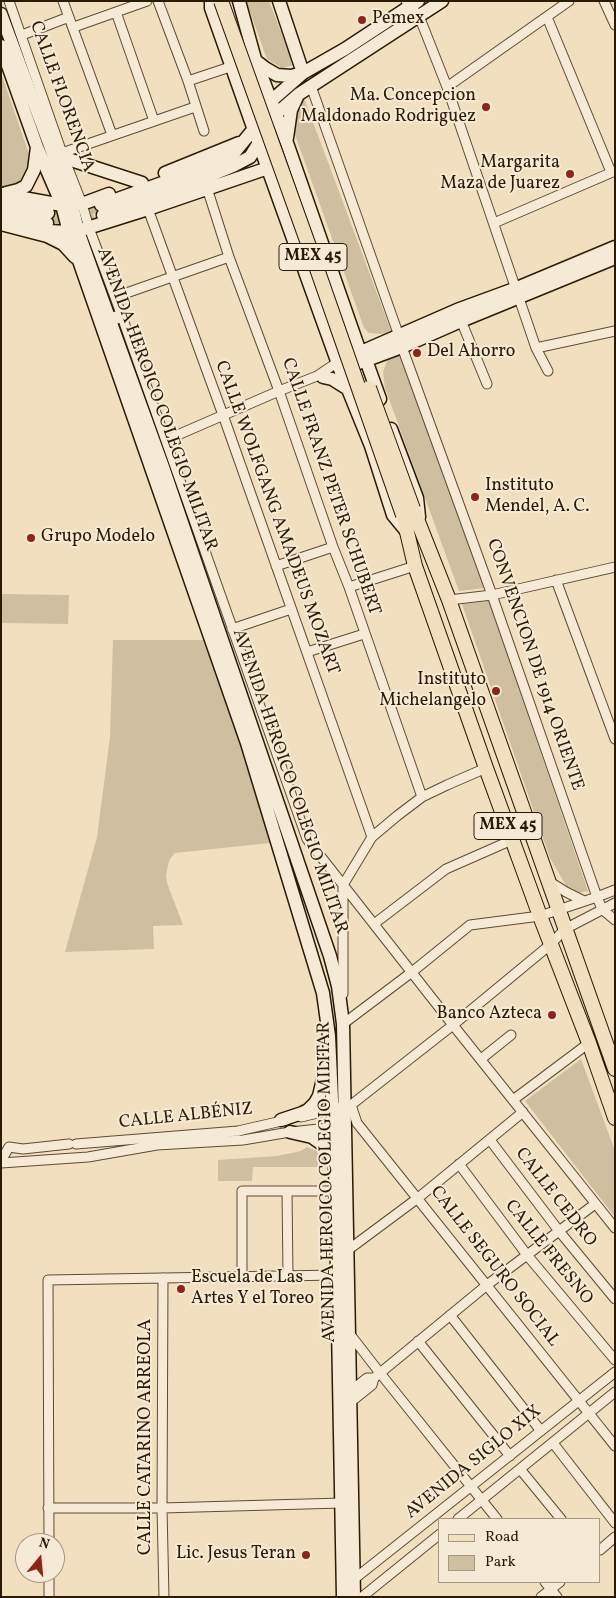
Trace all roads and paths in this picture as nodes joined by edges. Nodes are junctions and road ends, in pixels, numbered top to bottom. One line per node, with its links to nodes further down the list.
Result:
1 (9, 1): 21 (street, CALLE FLORENCIA)
2 (63, 1): 18 (street)
3 (147, 1): 14 (street)
4 (158, 1): 26 (street)
5 (211, 1): 24 (street)
6 (220, 1): 81 (main road, MEX 45, bridge)
7 (230, 1): 81 (main road, MEX 45, bridge)
8 (239, 1): 23 (street)
9 (279, 1): 25 (street)
10 (442, 1): 16 (street)
11 (570, 1): 17 (street)
12 (604, 1): 19 (street)
13 (411, 3): 16 (street); 25 (street)
14 (116, 12): 20 (street); 33 (street)
15 (1, 14): 41 (street, AVENIDA HEROICO COLEGIO MILITAR)
16 (419, 16): 27 (street); 28 (street)
17 (547, 17): 28 (street); 44 (street)
18 (69, 18): 20 (street); 21 (street)
19 (615, 25)
20 (74, 27): 36 (street)
21 (22, 35): 41 (street, CALLE FLORENCIA)
22 (1, 46): 40 (street, AVENIDA HEROICO COLEGIO MILITAR)
23 (254, 59): 25 (street); 30 (street)
24 (232, 66): 26 (street); 35 (street)
25 (303, 73): 30 (street)
26 (188, 81): 31 (street)
27 (311, 86): 29 (street); 68 (street, CONVENCION DE 1914 ORIENTE)
28 (447, 87): 53 (street)
29 (299, 94): 32 (street); 39 (street)
30 (271, 101): 32 (street); 35 (street)
31 (196, 107): 33 (street); 34 (street)
32 (276, 114): 38 (street); 39 (street)
33 (154, 121): 36 (street)
34 (204, 130)
35 (254, 130): 37 (street); 38 (street)
36 (112, 135): 41 (street)
37 (245, 140): 42 (street); 46 (street)
38 (259, 143): 42 (street); 43 (street)
39 (287, 143): 71 (street)
40 (37, 147): 48 (street); 50 (street, AVENIDA HEROICO COLEGIO MILITAR)
41 (60, 156): 46 (street); 50 (street, AVENIDA HEROICO COLEGIO MILITAR)
42 (227, 168): 45 (street)
43 (268, 168): 45 (street); 72 (street)
44 (613, 171): 53 (street)
45 (248, 176): 47 (street)
46 (142, 183): 50 (street)
47 (207, 188): 51 (street); 58 (street, CALLE FRANZ PETER SCHUBERT)
48 (1, 194): 50 (street)
49 (1, 204): 52 (street)
50 (72, 205): 56 (street, AVENIDA HEROICO COLEGIO MILITAR)
51 (148, 209): 56 (street); 62 (street, CALLE WOLFGANG AMADEUS MOZART)
52 (1, 214)
53 (494, 223): 63 (street)
54 (1, 224): 55 (street)
55 (27, 230): 56 (street); 60 (street)
56 (79, 230): 60 (street, AVENIDA HEROICO COLEGIO MILITAR); 61 (street, AVENIDA HEROICO COLEGIO MILITAR)
57 (615, 247): 63 (street)
58 (229, 257): 62 (street); 78 (street, CALLE FRANZ PETER SCHUBERT)
59 (615, 258): 63 (street)
60 (79, 261): 119 (street, AVENIDA HEROICO COLEGIO MILITAR)
61 (99, 274): 64 (street, AVENIDA HEROICO COLEGIO MILITAR); 66 (street, AVENIDA HEROICO COLEGIO MILITAR)
62 (173, 277): 64 (street); 79 (street, CALLE WOLFGANG AMADEUS MOZART)
63 (518, 293): 65 (street); 69 (street)
64 (115, 297): 66 (street, AVENIDA HEROICO COLEGIO MILITAR)
65 (459, 316): 68 (street); 76 (street)
66 (115, 318): 80 (street, AVENIDA HEROICO COLEGIO MILITAR); 115 (street, AVENIDA HEROICO COLEGIO MILITAR)
67 (615, 331): 69 (street)
68 (400, 342): 70 (street); 71 (street); 90 (street, CONVENCION DE 1914 ORIENTE)
69 (536, 348): 73 (street)
70 (388, 352): 71 (street); 75 (street)
71 (363, 356): 72 (street); 75 (street)
72 (339, 367): 74 (street); 77 (street)
73 (548, 371)
74 (320, 376): 77 (street); 78 (street)
75 (373, 382): 82 (street)
76 (487, 384)
77 (348, 389): 83 (street)
78 (279, 390): 79 (street); 84 (street, CALLE FRANZ PETER SCHUBERT)
79 (223, 415): 80 (street); 85 (street, CALLE WOLFGANG AMADEUS MOZART)
80 (166, 440): 93 (street, AVENIDA HEROICO COLEGIO MILITAR)
81 (408, 512): 82 (main road, MEX 45); 83 (main road, MEX 45)
82 (420, 526): 91 (main road, MEX 45)
83 (408, 532): 86 (main road, MEX 45)
84 (333, 547): 85 (street); 89 (street, CALLE FRANZ PETER SCHUBERT)
85 (276, 566): 92 (street, CALLE WOLFGANG AMADEUS MOZART)
86 (415, 566): 89 (street); 97 (main road, MEX 45)
87 (615, 568): 88 (street)
88 (556, 580): 90 (street); 96 (street)
89 (349, 587): 94 (street, CALLE FRANZ PETER SCHUBERT)
90 (492, 595): 91 (street); 104 (street, CONVENCION DE 1914 ORIENTE)
91 (449, 600): 101 (main road, MEX 45)
92 (291, 609): 93 (street); 95 (street, CALLE WOLFGANG AMADEUS MOZART)
93 (232, 629): 102 (street, AVENIDA HEROICO COLEGIO MILITAR)
94 (364, 634): 95 (street); 98 (street, CALLE FRANZ PETER SCHUBERT)
95 (307, 652): 99 (street, CALLE WOLFGANG AMADEUS MOZART)
96 (615, 739)
97 (486, 768): 98 (street); 100 (main road, MEX 45)
98 (422, 797): 99 (street)
99 (372, 837): 102 (street)
100 (512, 840): 109 (main road, MEX 45); 111 (street)
101 (548, 881): 105 (street); 107 (main road, MEX 45)
102 (343, 885): 111 (street, AVENIDA HEROICO COLEGIO MILITAR); 115 (street)
103 (614, 892): 104 (street)
104 (597, 897): 105 (street); 108 (street, CONVENCION DE 1914 ORIENTE)
105 (584, 901): 107 (street)
106 (615, 904): 108 (street)
107 (558, 909): 109 (street); 112 (main road, MEX 45)
108 (602, 909): 110 (street); 112 (street)
109 (540, 916): 113 (main road, MEX 45); 114 (street)
110 (615, 920)
111 (374, 924): 114 (street, AVENIDA HEROICO COLEGIO MILITAR)
112 (564, 929): 113 (street, CALLE ALBÉNIZ); 121 (main road, MEX 45)
113 (551, 944): 116 (street, CALLE ALBÉNIZ); 118 (main road, MEX 45)
114 (412, 972): 115 (street); 116 (street, AVENIDA HEROICO COLEGIO MILITAR)
115 (343, 1024): 123 (street, AVENIDA HEROICO COLEGIO MILITAR)
116 (453, 1026): 120 (street, AVENIDA HEROICO COLEGIO MILITAR); 123 (street, CALLE ALBÉNIZ)
117 (511, 1035): 120 (street)
118 (589, 1043): 122 (street); 125 (main road, MEX 45)
119 (330, 1045): 123 (street, AVENIDA HEROICO COLEGIO MILITAR); 126 (street)
120 (481, 1059): 122 (street, AVENIDA HEROICO COLEGIO MILITAR)
121 (615, 1069)
122 (513, 1100): 124 (street, AVENIDA HEROICO COLEGIO MILITAR)
123 (343, 1108): 126 (street, CALLE ALBÉNIZ); 127 (street, AVENIDA HEROICO COLEGIO MILITAR); 139 (street, CALLE SEGURO SOCIAL)
124 (523, 1112): 129 (street); 140 (street, AVENIDA HEROICO COLEGIO MILITAR)
125 (615, 1118)
126 (281, 1120): 130 (street, CALLE ALBÉNIZ)
127 (340, 1127): 128 (street, CALLE ALBÉNIZ); 135 (street, AVENIDA HEROICO COLEGIO MILITAR); 143 (street, AVENIDA HEROICO COLEGIO MILITAR)
128 (290, 1132): 132 (street, CALLE ALBÉNIZ); 135 (street)
129 (490, 1140): 136 (street); 142 (street, CALLE CEDRO)
130 (87, 1143): 131 (street, CALLE ALBÉNIZ); 132 (street)
131 (29, 1148): 133 (street); 134 (street, CALLE ALBÉNIZ)
132 (88, 1157): 133 (street, CALLE ALBÉNIZ)
133 (30, 1160): 134 (street, CALLE ALBÉNIZ)
134 (1, 1162)
135 (335, 1163): 138 (street, AVENIDA HEROICO COLEGIO MILITAR)
136 (459, 1164): 139 (street); 144 (street, CALLE FRESNO)
137 (287, 1191): 138 (street); 145 (street); 147 (street)
138 (335, 1191): 146 (street, AVENIDA HEROICO COLEGIO MILITAR)
139 (418, 1198): 143 (street); 149 (street, CALLE SEGURO SOCIAL)
140 (595, 1204): 141 (street, AVENIDA HEROICO COLEGIO MILITAR); 142 (street)
141 (615, 1228)
142 (559, 1230): 144 (street); 150 (street, CALLE CEDRO)
143 (348, 1250): 152 (street, AVENIDA HEROICO COLEGIO MILITAR)
144 (527, 1255): 149 (street); 154 (street, CALLE FRESNO)
145 (288, 1275): 146 (street); 147 (street)
146 (337, 1275): 159 (street, AVENIDA HEROICO COLEGIO MILITAR)
147 (242, 1276): 148 (street)
148 (163, 1278): 169 (street); 170 (street, CALLE CATARINO ARREOLA)
149 (488, 1285): 151 (street); 158 (street, CALLE SEGURO SOCIAL)
150 (615, 1299)
151 (450, 1314): 153 (street); 161 (street)
152 (349, 1333): 156 (street); 159 (street, AVENIDA HEROICO COLEGIO MILITAR)
153 (418, 1341): 156 (street); 164 (street)
154 (615, 1360)
155 (615, 1372): 158 (street, AVENIDA SIGLO XIX)
156 (377, 1375): 159 (street); 166 (street)
157 (615, 1392): 160 (street, AVENIDA SIGLO XIX)
158 (579, 1400): 160 (street, CALLE SEGURO SOCIAL); 161 (street, AVENIDA SIGLO XIX)
159 (344, 1401): 168 (street, AVENIDA HEROICO COLEGIO MILITAR); 179 (street, AVENIDA HEROICO COLEGIO MILITAR)
160 (588, 1413): 162 (street, AVENIDA SIGLO XIX); 163 (street, CALLE SEGURO SOCIAL)
161 (541, 1432): 164 (street, AVENIDA SIGLO XIX)
162 (553, 1443): 165 (street, AVENIDA SIGLO XIX); 174 (street)
163 (615, 1446)
164 (510, 1456): 166 (street, AVENIDA SIGLO XIX)
165 (520, 1469): 167 (street, AVENIDA SIGLO XIX); 173 (street)
166 (471, 1487): 167 (street); 179 (street, AVENIDA SIGLO XIX)
167 (482, 1500): 171 (street, AVENIDA SIGLO XIX); 172 (street)
168 (342, 1503): 170 (street); 184 (street, AVENIDA HEROICO COLEGIO MILITAR)
169 (48, 1508): 170 (street); 175 (street)
170 (162, 1508): 183 (street, CALLE CATARINO ARREOLA)
171 (459, 1518)
172 (496, 1518)
173 (560, 1518)
174 (615, 1523)
175 (49, 1533)
176 (438, 1536): 186 (street, AVENIDA SIGLO XIX)
177 (615, 1537): 178 (street)
178 (601, 1549)
179 (354, 1580): 185 (street, AVENIDA HEROICO COLEGIO MILITAR)
180 (49, 1583): 182 (street)
181 (548, 1585): 187 (street); 188 (street)
182 (49, 1597)
183 (164, 1597)
184 (343, 1597)
185 (354, 1597)
186 (362, 1597)
187 (542, 1597)
188 (557, 1597)

